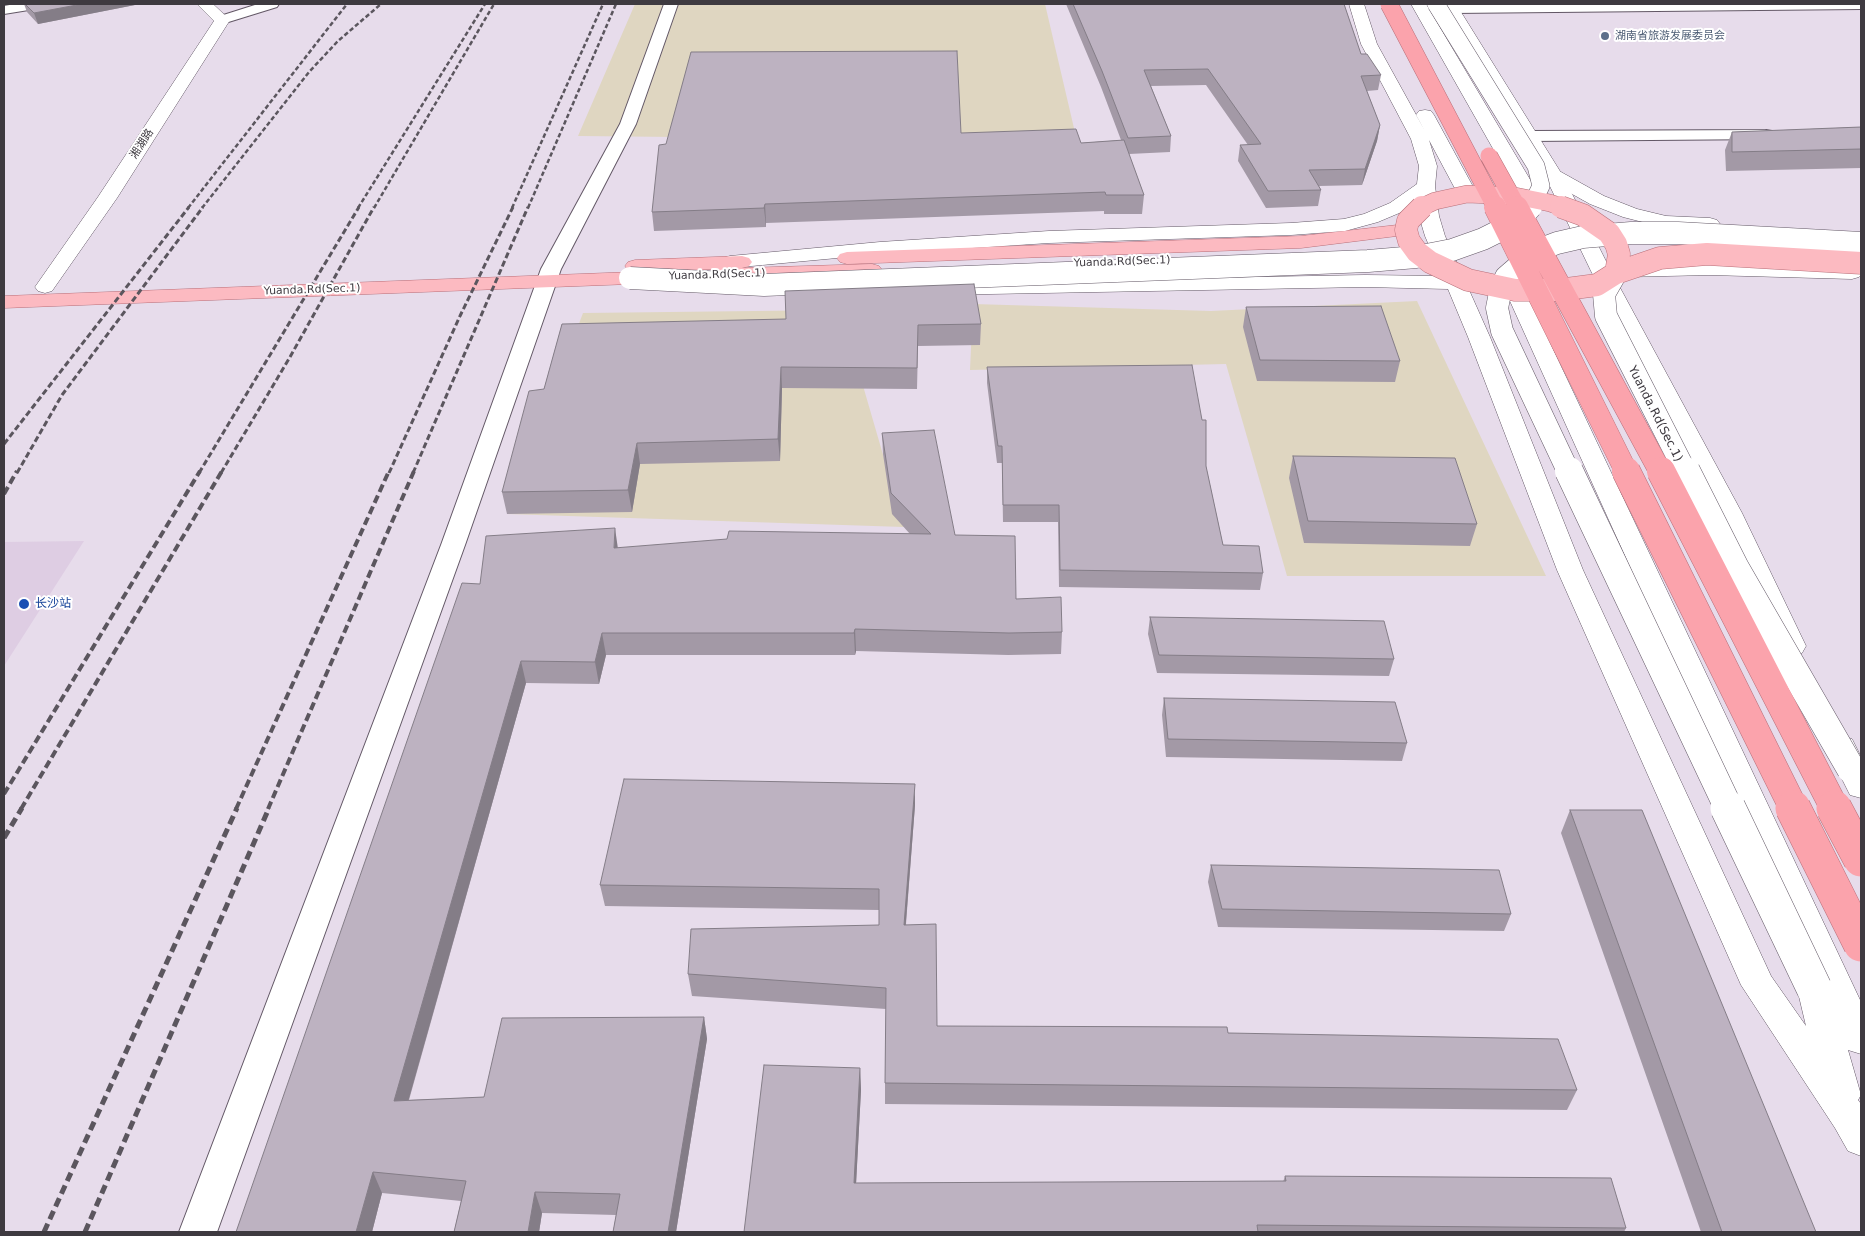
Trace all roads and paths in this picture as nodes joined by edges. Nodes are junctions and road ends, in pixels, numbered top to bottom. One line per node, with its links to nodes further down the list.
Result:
1 (41, 4): 10 (street)
2 (204, 4): 11 (main road)
3 (272, 4): 11 (street)
4 (671, 4): 28 (street)
5 (1406, 4): 36 (highway, bridge)
6 (1418, 4): 17 (main road)
7 (1369, 5): 15 (main road); 16 (main road); 37 (highway, bridge)
8 (1446, 5): 9 (street); 13 (main road); 29 (main road, bridge)
9 (1861, 5)
10 (7, 8)
11 (222, 20): 31 (main road, 湘湖路)
12 (1783, 135): 13 (street)
13 (1530, 136): 14 (main road)
14 (1554, 176): 20 (main road); 26 (main road)
15 (1426, 186): 23 (main road); 30 (main road)
16 (1467, 194): 17 (main road, bridge); 19 (main road, bridge)
17 (1531, 198): 18 (main road, bridge)
18 (1596, 223): 22 (main road, bridge); 26 (main road, bridge)
19 (1406, 230): 23 (main road, Yuanda.Rd(Sec.1)); 24 (main road, bridge)
20 (1861, 233)
21 (1861, 243): 39 (main road, bridge)
22 (1861, 251)
23 (730, 262): 28 (main road, Yuanda.Rd(Sec.1))
24 (1430, 262): 29 (main road, Yuanda.Rd(Sec.1), bridge); 33 (main road, bridge)
25 (1861, 263): 26 (main road, bridge)
26 (1608, 272): 27 (main road); 33 (main road, bridge); 35 (main road, Yuanda.Rd(Sec.1), bridge)
27 (1861, 273)
28 (553, 277): 29 (main road, Yuanda.Rd(Sec.1)); 30 (main road); 31 (main road, Yuanda.Rd(Sec.1)); 34 (main road, Yuanda.Rd(Sec.1)); 40 (street)
29 (630, 278)
30 (1457, 283): 39 (main road)
31 (45, 287): 32 (main road, Yuanda.Rd(Sec.1))
32 (4, 289)
33 (1515, 290): 38 (main road)
34 (4, 302)
35 (1856, 778)
36 (1861, 859)
37 (1861, 944)
38 (1861, 1039)
39 (1854, 1128)
40 (198, 1232)

